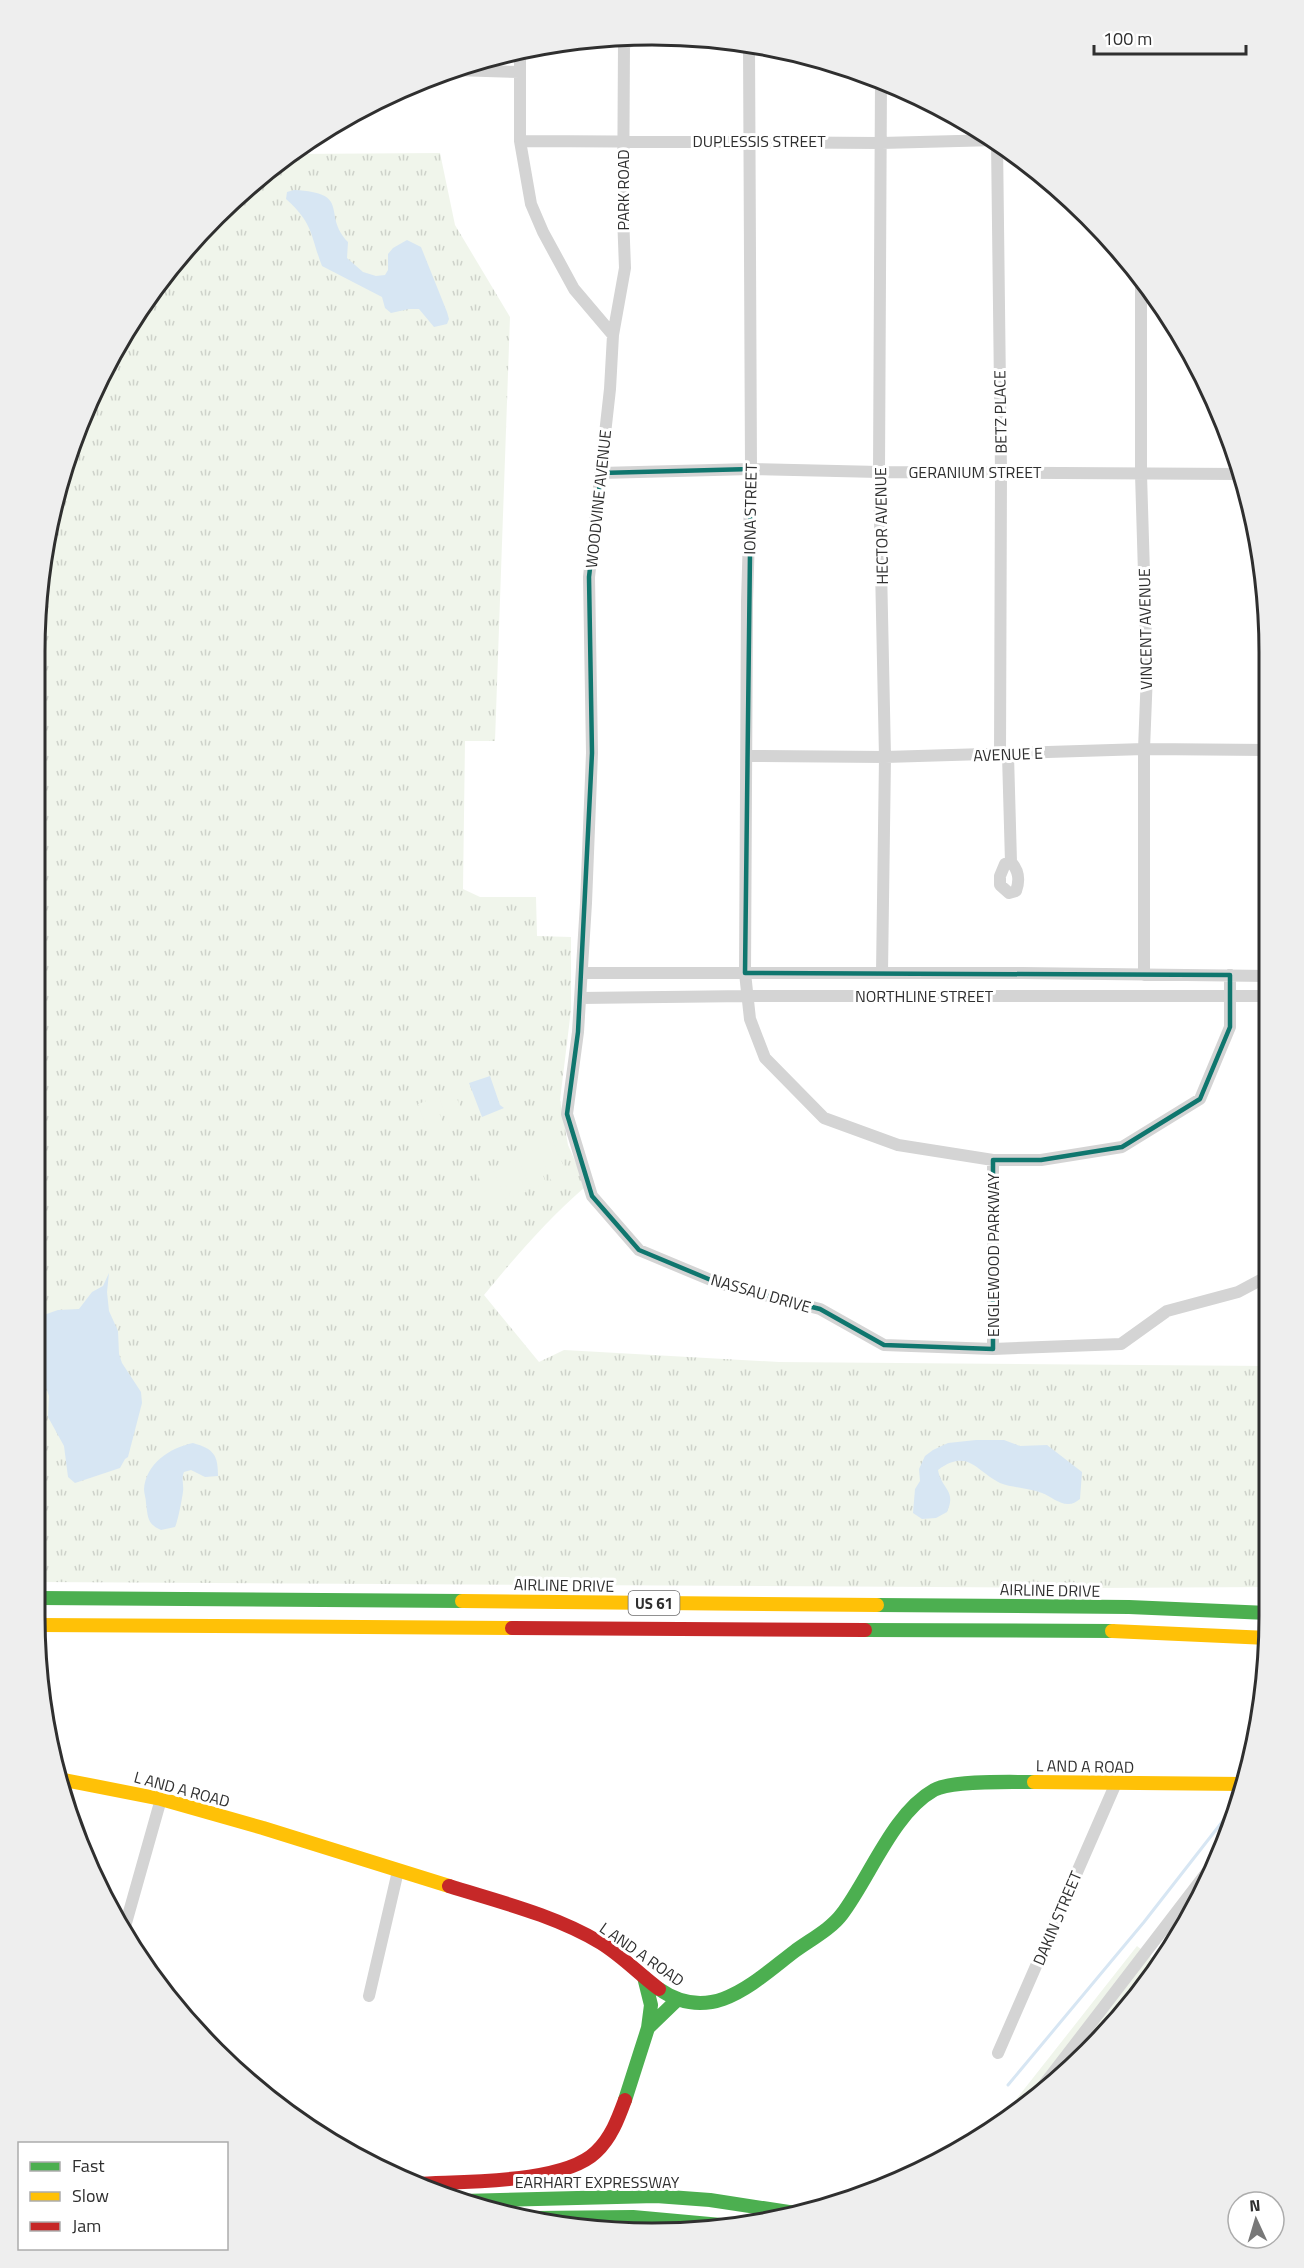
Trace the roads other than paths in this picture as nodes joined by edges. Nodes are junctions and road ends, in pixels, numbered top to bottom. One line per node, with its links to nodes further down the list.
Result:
1 (624, 46): 9 (street, PARK ROAD)
2 (749, 53): 10 (street, IONA STREET)
3 (520, 60): 5 (street)
4 (479, 71): 5 (street)
5 (520, 72): 8 (street)
6 (881, 90): 11 (street, HECTOR AVENUE)
7 (979, 140): 11 (street, DUPLESSIS STREET)
8 (520, 141): 9 (street, DUPLESSIS STREET); 14 (street)
9 (623, 141): 10 (street, DUPLESSIS STREET); 14 (street, PARK ROAD)
10 (748, 141): 11 (street, DUPLESSIS STREET); 15 (street, IONA STREET)
11 (881, 142): 16 (street, HECTOR AVENUE)
12 (997, 153): 17 (street, BETZ PLACE)
13 (1141, 292): 19 (street, VINCENT AVENUE)
14 (613, 335): 18 (street, WOODVINE AVENUE)
15 (751, 469): 16 (street, GERANIUM STREET); 18 (street, GERANIUM STREET); 24 (street, IONA STREET)
16 (879, 472): 17 (street, GERANIUM STREET); 25 (street, HECTOR AVENUE)
17 (1001, 472): 19 (street, GERANIUM STREET); 23 (street, BETZ PLACE)
18 (600, 473): 27 (street, WOODVINE AVENUE)
19 (1141, 474): 20 (street, GERANIUM STREET); 21 (street, VINCENT AVENUE)
20 (1232, 474)
21 (1144, 749): 22 (street, AVENUE E); 23 (street, AVENUE E); 30 (street, VINCENT AVENUE)
22 (1259, 750)
23 (1004, 755): 25 (street, AVENUE E); 26 (street, BETZ PLACE)
24 (748, 756): 25 (street, AVENUE E); 28 (street, IONA STREET)
25 (885, 757): 29 (street, HECTOR AVENUE)
26 (1011, 862)
27 (582, 973): 28 (street, NORTHLINE STREET); 36 (street, NASSAU DRIVE)
28 (745, 973): 29 (street, NORTHLINE STREET); 33 (street, IONA STREET)
29 (882, 973): 30 (street, NORTHLINE STREET)
30 (1144, 975): 31 (street, NORTHLINE STREET)
31 (1230, 975): 32 (street, NORTHLINE STREET); 34 (street, IONA STREET)
32 (1259, 976)
33 (748, 996): 34 (street, NORTHLINE STREET); 36 (street, NORTHLINE STREET); 37 (street, IONA STREET)
34 (1230, 996): 35 (street, NORTHLINE STREET); 37 (street, IONA STREET)
35 (1259, 996)
36 (580, 998): 39 (street, NASSAU DRIVE)
37 (993, 1160): 39 (street, ENGLEWOOD PARKWAY)
38 (1259, 1281): 39 (street, NASSAU DRIVE)
39 (993, 1349)
40 (45, 1598): 41 (main road, AIRLINE DRIVE / US 61)
41 (237, 1599): 42 (main road, AIRLINE DRIVE / US 61); 45 (main road)
42 (708, 1603): 43 (main road, AIRLINE DRIVE / US 61); 46 (main road)
43 (1259, 1613)
44 (45, 1625): 45 (main road, US 61)
45 (239, 1626): 46 (main road, US 61)
46 (708, 1627): 47 (main road, US 61)
47 (1258, 1638)
48 (68, 1781): 51 (main road, L AND A ROAD)
49 (1116, 1783): 50 (main road, L AND A ROAD); 57 (main road, L AND A ROAD); 59 (street, DAKIN STREET)
50 (1235, 1784)
51 (161, 1799): 52 (main road, L AND A ROAD); 54 (street)
52 (398, 1871): 55 (main road, L AND A ROAD); 56 (street)
53 (1192, 1891): 60 (street)
54 (127, 1920)
55 (644, 1977): 57 (main road, L AND A ROAD); 58 (main road)
56 (369, 1996)
57 (677, 2000): 58 (main road)
58 (648, 2028): 61 (main road)
59 (998, 2053)
60 (1058, 2067)
61 (435, 2183)
62 (489, 2200): 63 (main road, EARHART EXPRESSWAY)
63 (775, 2210)
64 (571, 2218): 65 (main road)
65 (689, 2222)

